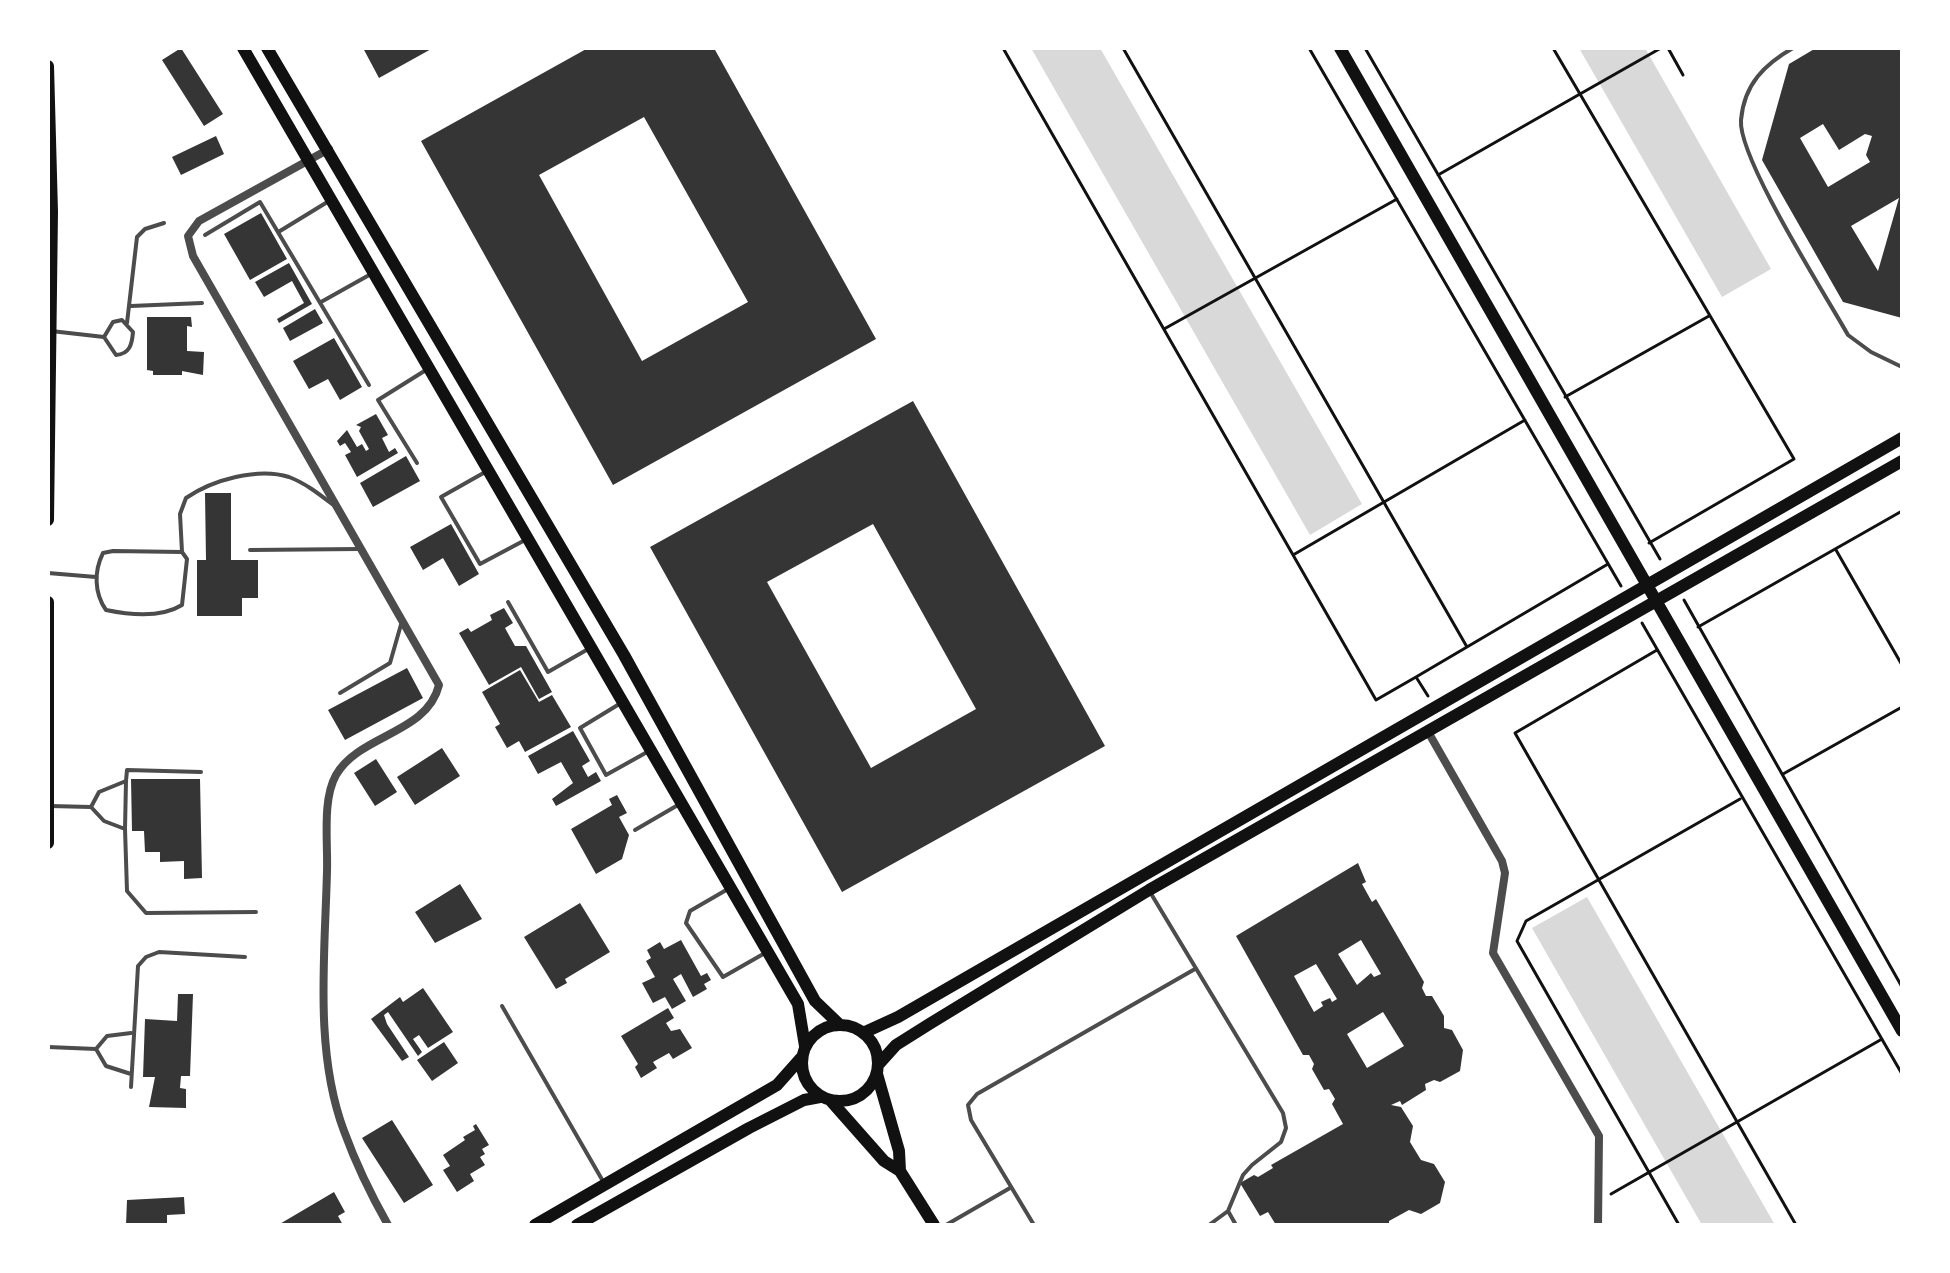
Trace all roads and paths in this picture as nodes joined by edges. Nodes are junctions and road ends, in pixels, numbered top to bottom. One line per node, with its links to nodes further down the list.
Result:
1 (243, 48): 16 (main road)
2 (267, 48): 15 (main road)
3 (1003, 48): 30 (path)
4 (1123, 48): 24 (path)
5 (1309, 48): 19 (path)
6 (1340, 48): 57 (main road)
7 (1365, 48): 17 (path)
8 (1553, 48): 14 (path)
9 (1661, 48): 14 (path)
10 (1668, 48): 13 (path)
11 (1793, 48): 34 (lane)
12 (48, 66): 31 (main road)
13 (1683, 75)
14 (1580, 94): 17 (path); 28 (path)
15 (329, 149): 16 (street); 98 (main road)
16 (311, 160): 18 (main road); 43 (street)
17 (1438, 175): 36 (path)
18 (333, 199): 21 (lane); 23 (main road)
19 (1397, 199): 24 (path); 37 (path)
20 (164, 223): 27 (lane)
21 (280, 231): 22 (lane); 25 (lane)
22 (205, 235)
23 (375, 271): 25 (lane); 33 (main road)
24 (1255, 278): 30 (path); 42 (path)
25 (321, 302): 35 (lane)
26 (202, 303): 27 (lane)
27 (131, 306): 29 (lane)
28 (1710, 316): 36 (path); 47 (path)
29 (127, 323): 32 (lane); 32 (lane)
30 (1164, 329): 52 (path)
31 (50, 331): 32 (lane); 45 (main road)
32 (104, 337)
33 (430, 367): 40 (lane); 41 (main road)
34 (1902, 367)
35 (369, 385)
36 (1565, 397): 47 (path)
37 (1525, 420): 42 (path); 53 (path)
38 (1902, 438): 55 (main road)
39 (1902, 461): 58 (main road)
40 (417, 463)
41 (489, 469): 46 (main road); 46 (lane)
42 (1384, 502): 52 (path); 67 (path)
43 (340, 510): 49 (street); 51 (lane)
44 (1902, 511): 48 (path)
45 (48, 520)
46 (529, 537): 66 (main road)
47 (1649, 543): 55 (path)
48 (1835, 548): 65 (path); 69 (path)
49 (361, 549): 50 (lane); 64 (street)
50 (250, 550)
51 (182, 552): 56 (lane); 56 (lane)
52 (1293, 555): 70 (path)
53 (1608, 564): 59 (path); 67 (path)
54 (48, 573): 56 (lane)
55 (1669, 573): 57 (main road)
56 (96, 577)
57 (1648, 585): 59 (main road); 60 (main road)
58 (1676, 587): 60 (main road); 65 (path)
59 (1627, 596): 73 (main road)
60 (1654, 599): 63 (main road); 99 (main road)
61 (48, 602): 82 (main road)
62 (508, 602): 66 (lane)
63 (1635, 610): 68 (path); 75 (main road)
64 (402, 619): 71 (lane); 118 (street)
65 (1698, 627): 78 (path)
66 (592, 647): 72 (main road)
67 (1467, 647): 70 (path)
68 (1657, 650): 89 (path); 102 (path)
69 (1902, 665)
70 (1416, 677): 73 (path)
71 (340, 693)
72 (623, 702): 76 (main road); 76 (lane)
73 (1433, 706): 86 (main road)
74 (1902, 707): 78 (path)
75 (1427, 730): 88 (main road); 116 (street)
76 (651, 750): 81 (main road)
77 (201, 772): 79 (lane)
78 (1783, 774): 96 (path)
79 (126, 781): 83 (lane); 84 (lane)
80 (1740, 799): 89 (path)
81 (680, 804): 85 (lane); 90 (main road)
82 (48, 806): 83 (lane); 87 (main road)
83 (91, 807): 84 (lane)
84 (125, 829): 92 (lane)
85 (635, 830)
86 (1212, 834): 88 (lane); 101 (main road)
87 (48, 843)
88 (1220, 849): 91 (main road)
89 (1599, 881): 111 (path); 113 (path)
90 (730, 888): 93 (main road); 93 (lane)
91 (1149, 890): 95 (lane); 106 (main road)
92 (256, 912)
93 (767, 952): 105 (main road)
94 (245, 957): 100 (lane)
95 (1195, 969): 115 (lane); 117 (lane)
96 (1902, 987)
97 (502, 1006): 114 (lane)
98 (840, 1025): 101 (main road); 105 (main road)
99 (1902, 1031)
100 (132, 1033): 104 (lane); 107 (lane)
101 (863, 1033): 106 (main road)
102 (1882, 1039): 108 (path); 111 (path)
103 (48, 1047): 104 (lane)
104 (96, 1049): 107 (lane)
105 (803, 1052): 110 (main road); 114 (main road)
106 (877, 1070): 110 (main road); 112 (main road)
107 (131, 1074): 109 (lane)
108 (1902, 1074)
109 (131, 1087)
110 (825, 1099): 112 (main road); 120 (main road)
111 (1737, 1122): 113 (path); 128 (path)
112 (900, 1171): 121 (main road)
113 (1649, 1173): 116 (path); 127 (path)
114 (605, 1185): 119 (main road)
115 (1010, 1188): 122 (lane); 123 (lane)
116 (1598, 1201): 126 (street)
117 (1228, 1211): 124 (lane); 125 (lane)
118 (388, 1225)
119 (535, 1225)
120 (577, 1225)
121 (934, 1225)
122 (946, 1225)
123 (1034, 1225)
124 (1209, 1225)
125 (1236, 1225)
126 (1598, 1225)
127 (1679, 1225)
128 (1796, 1225)

